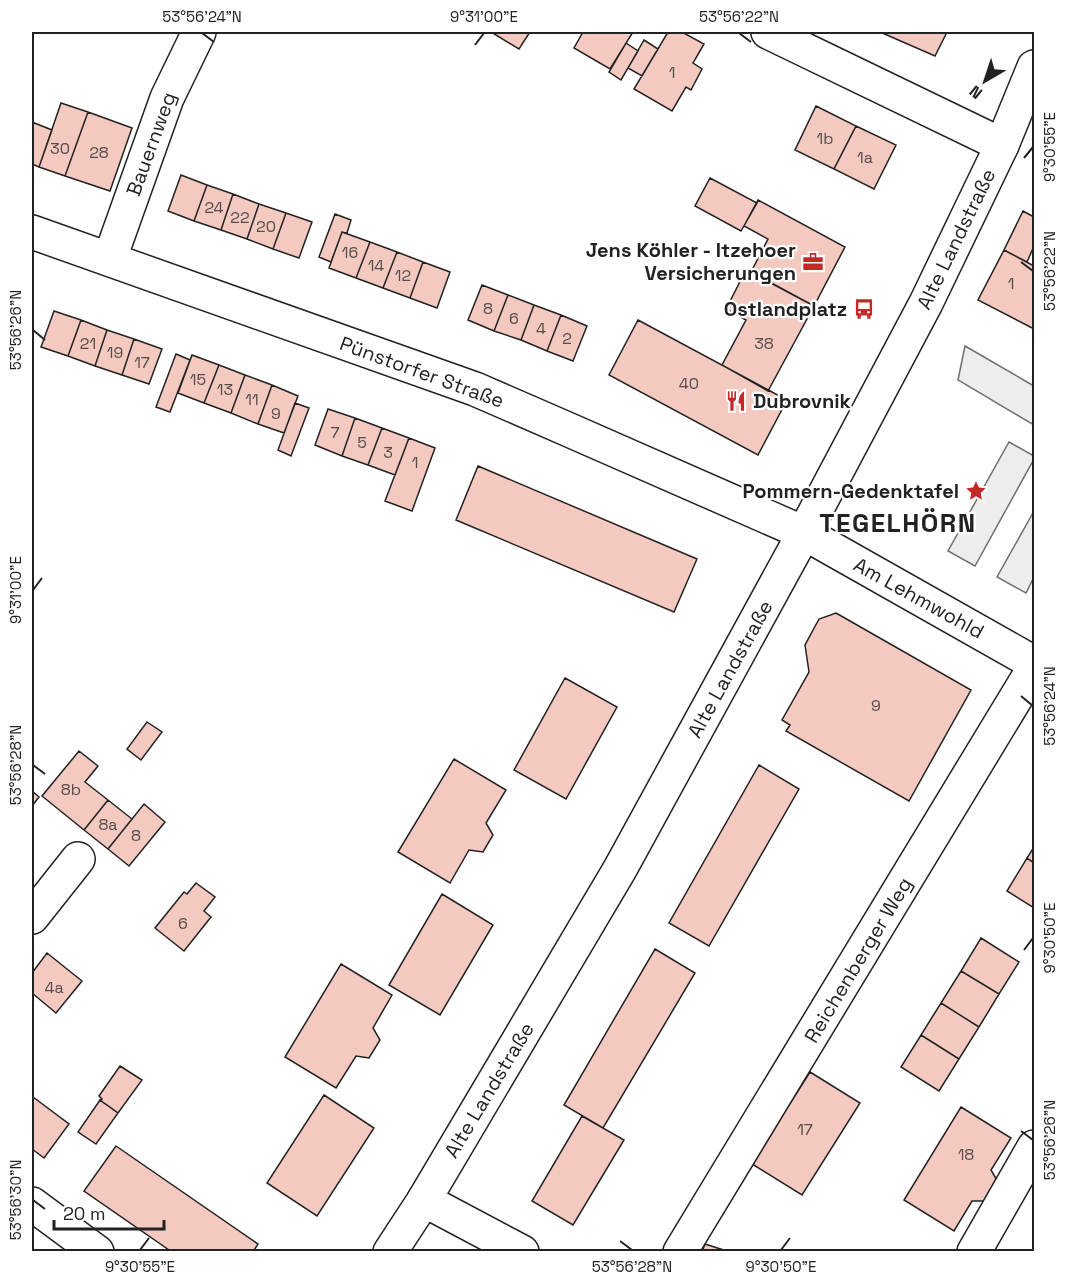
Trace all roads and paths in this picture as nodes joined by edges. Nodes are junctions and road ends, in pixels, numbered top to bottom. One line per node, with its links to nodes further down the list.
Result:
1 (199, 32): 6 (street, Bauernweg)
2 (768, 32): 4 (street)
3 (1035, 67): 4 (street, Alte Landstraße)
4 (1002, 145): 7 (street, Alte Landstraße)
5 (32, 232): 6 (street, Pünstorfer Straße)
6 (110, 258): 7 (street, Pünstorfer Straße)
7 (804, 533): 8 (street, Am Lehmwohld); 13 (street, Alte Landstraße)
8 (1035, 663)
9 (1035, 668): 18 (street, Reichenberger Weg)
10 (78, 859): 11 (street)
11 (32, 917)
12 (1035, 1147): 19 (street)
13 (424, 1200): 16 (street, Alte Landstraße); 17 (street)
14 (32, 1204): 15 (street)
15 (98, 1251)
16 (390, 1251)
17 (522, 1251)
18 (680, 1251)
19 (974, 1251)

